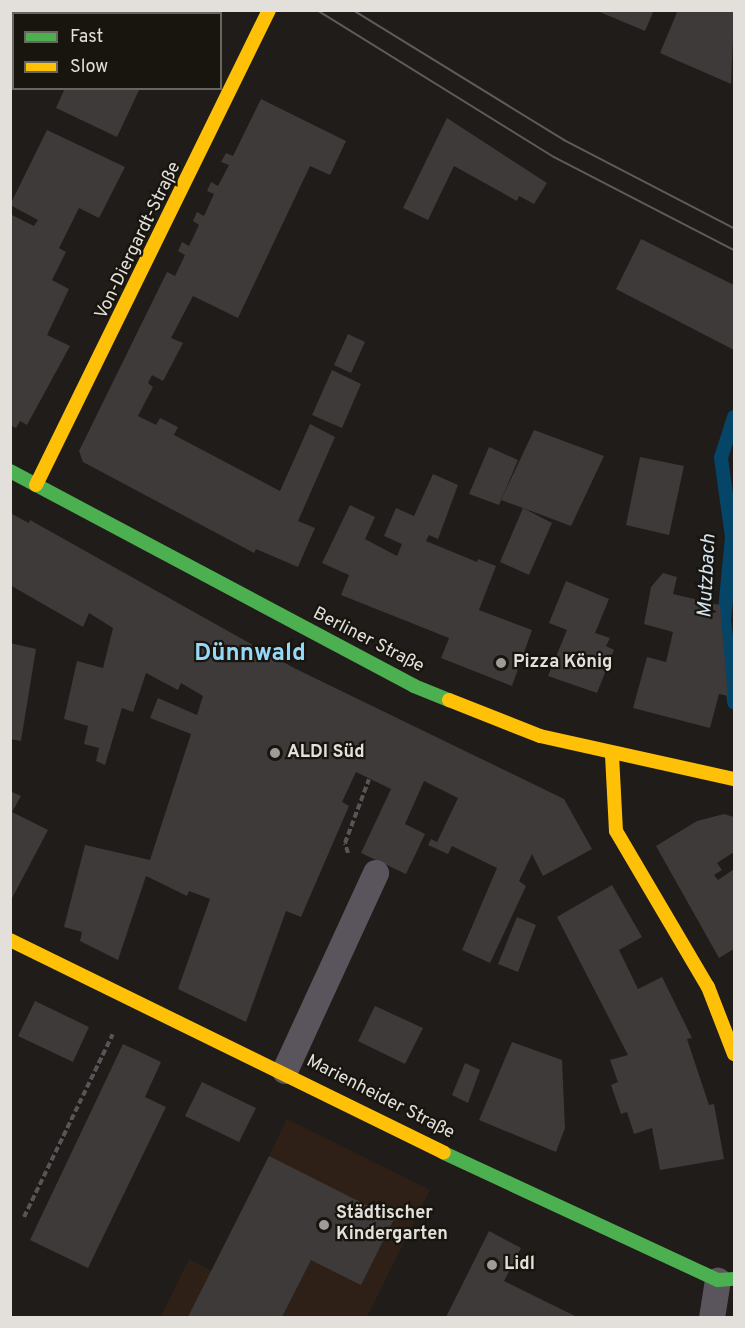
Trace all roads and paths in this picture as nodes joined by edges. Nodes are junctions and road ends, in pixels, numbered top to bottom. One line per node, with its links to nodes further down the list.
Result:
1 (269, 10): 3 (street, Von-Diergardt-Straße)
2 (10, 471): 3 (street, Berliner Straße)
3 (36, 485): 4 (street, Berliner Straße)
4 (612, 755): 6 (street, Berliner Straße); 10 (street)
5 (369, 779): 7 (path)
6 (735, 779)
7 (376, 873): 11 (lane)
8 (10, 940): 9 (street, Marienheider Straße)
9 (131, 998): 11 (street, Marienheider Straße); 12 (path)
10 (735, 1054)
11 (285, 1071): 13 (street, Marienheider Straße)
12 (24, 1217)
13 (727, 1280): 14 (lane)
14 (712, 1317)

